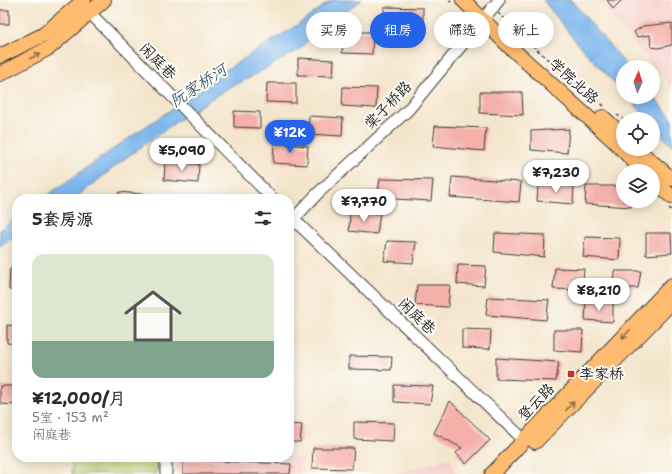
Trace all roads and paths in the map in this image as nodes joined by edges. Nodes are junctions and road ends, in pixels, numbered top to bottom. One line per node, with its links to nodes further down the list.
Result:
1 (104, 0): 4 (main road)
2 (463, 0): 5 (main road, 学院北路)
3 (474, 0): 5 (main road, 学院北路)
4 (87, 6): 6 (main road); 7 (main road, one-way to 4); 14 (street, 闲庭巷)
5 (491, 11): 8 (path); 9 (main road, 学院北路); 11 (main road, 学院北路); 16 (street, 棠子桥路)
6 (0, 56)
7 (0, 74)
8 (609, 110)
9 (616, 129)
10 (645, 156): 12 (main road)
11 (636, 164)
12 (672, 180)
13 (660, 186): 15 (main road)
14 (268, 194)
15 (672, 197)
16 (294, 215)
17 (294, 223): 20 (street, 闲庭巷)
18 (672, 285): 20 (main road, 登云路, one-way to 20)
19 (672, 302): 24 (main road, 登云路, one-way to 19)
20 (524, 440): 23 (main road, 登云路)
21 (166, 462): 22 (street)
22 (166, 474)
23 (492, 474)
24 (504, 474)

